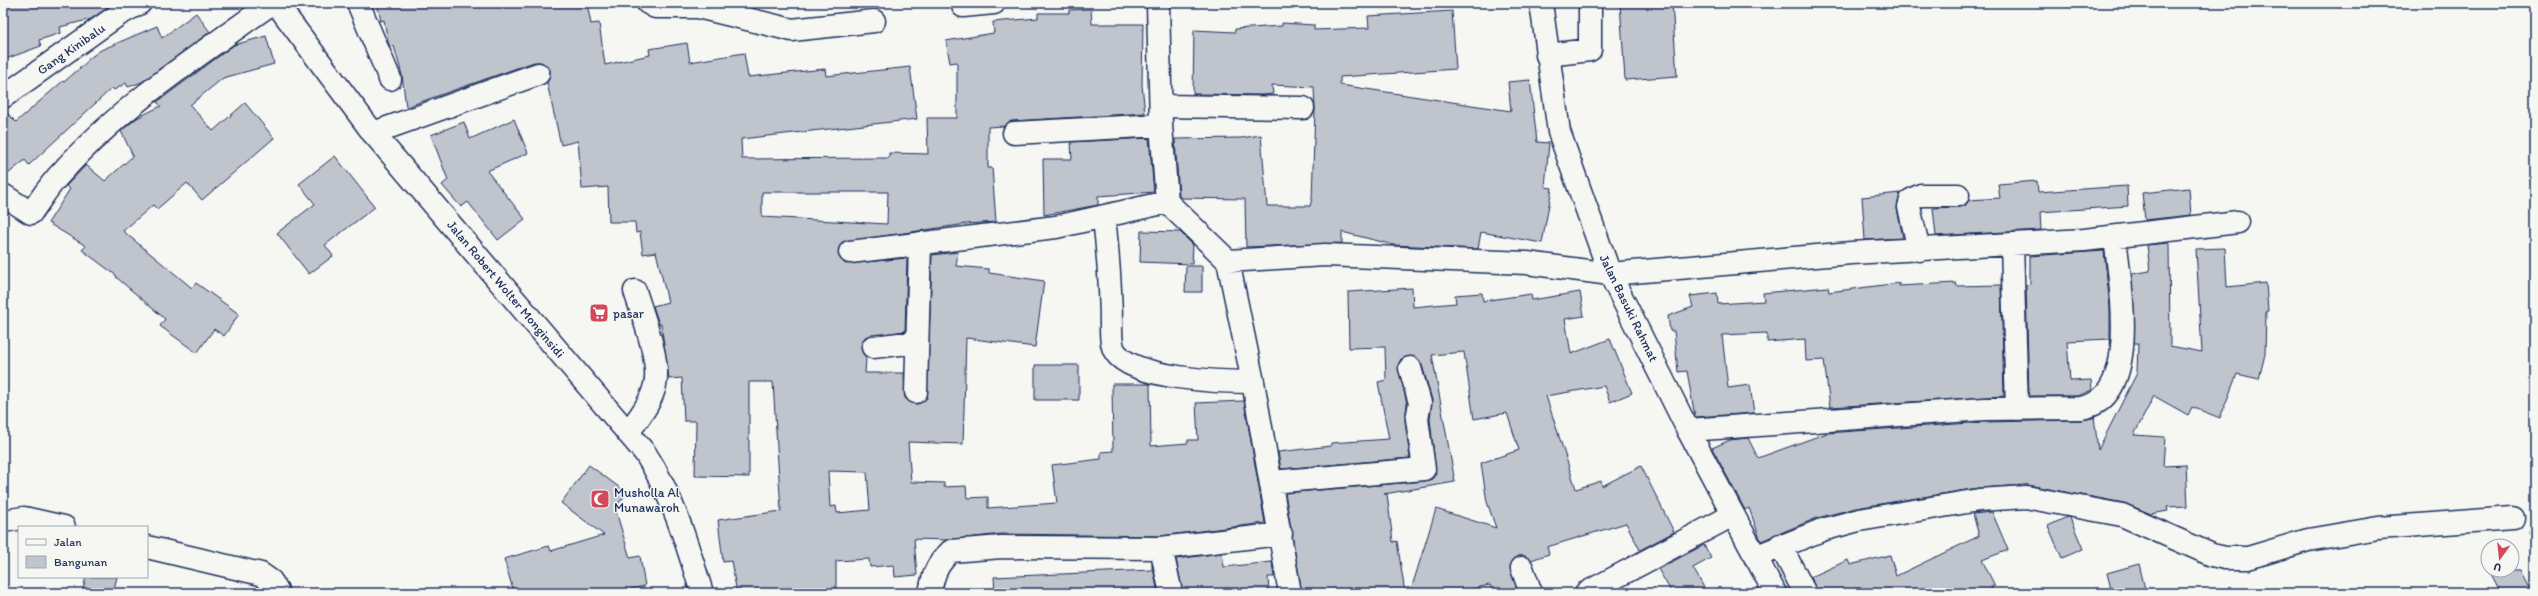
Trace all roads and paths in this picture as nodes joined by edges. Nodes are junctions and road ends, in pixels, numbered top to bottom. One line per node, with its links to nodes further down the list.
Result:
1 (140, 3): 16 (main road, Gang Kinibalu)
2 (272, 3): 21 (main road)
3 (276, 3): 19 (main road, Jalan Robert Wolter Monginsidi)
4 (358, 3): 15 (main road)
5 (648, 3): 10 (main road)
6 (994, 3): 11 (main road)
7 (1158, 3): 18 (main road)
8 (1541, 3): 13 (main road, Jalan Basuki Rahmat)
9 (1590, 3): 13 (main road)
10 (697, 5): 12 (main road)
11 (963, 6)
12 (874, 21)
13 (1547, 55): 32 (main road, Jalan Basuki Rahmat)
14 (538, 74): 19 (main road)
15 (390, 78)
16 (3, 97)
17 (1303, 108): 18 (main road)
18 (1162, 115): 20 (main road); 23 (main road)
19 (373, 133): 41 (main road, Jalan Robert Wolter Monginsidi)
20 (1014, 133)
21 (3, 195)
22 (1958, 195): 29 (main road)
23 (1167, 202): 24 (main road); 31 (main road)
24 (1104, 217): 27 (main road); 37 (main road)
25 (2238, 222): 26 (main road)
26 (2115, 237): 28 (main road); 39 (main road)
27 (920, 243): 30 (main road); 34 (main road)
28 (2012, 244): 29 (main road); 39 (main road)
29 (1919, 250): 32 (main road)
30 (850, 252)
31 (1228, 261): 32 (main road); 37 (main road)
32 (1610, 274): 40 (main road, Jalan Basuki Rahmat)
33 (635, 291): 41 (main road)
34 (917, 342): 35 (main road); 38 (main road)
35 (873, 347)
36 (1410, 368): 42 (main road)
37 (1253, 382): 42 (main road)
38 (916, 392)
39 (2017, 409): 40 (main road)
40 (1688, 430): 43 (main road, Jalan Basuki Rahmat)
41 (628, 433): 54 (main road, Jalan Robert Wolter Monginsidi)
42 (1271, 482): 47 (main road)
43 (1733, 515): 51 (main road, Jalan Basuki Rahmat); 59 (main road)
44 (2513, 518): 48 (main road)
45 (3, 521): 46 (main road)
46 (60, 526)
47 (1281, 534): 50 (main road); 57 (main road)
48 (1780, 545): 51 (main road); 61 (main road)
49 (148, 547): 53 (main road)
50 (1161, 548): 55 (main road); 56 (main road)
51 (1754, 557): 60 (main road, Jalan Basuki Rahmat)
52 (1522, 568): 58 (main road)
53 (277, 593)
54 (702, 593)
55 (930, 593)
56 (1171, 593)
57 (1290, 593)
58 (1531, 593)
59 (1586, 593)
60 (1774, 593)
61 (1805, 593)

